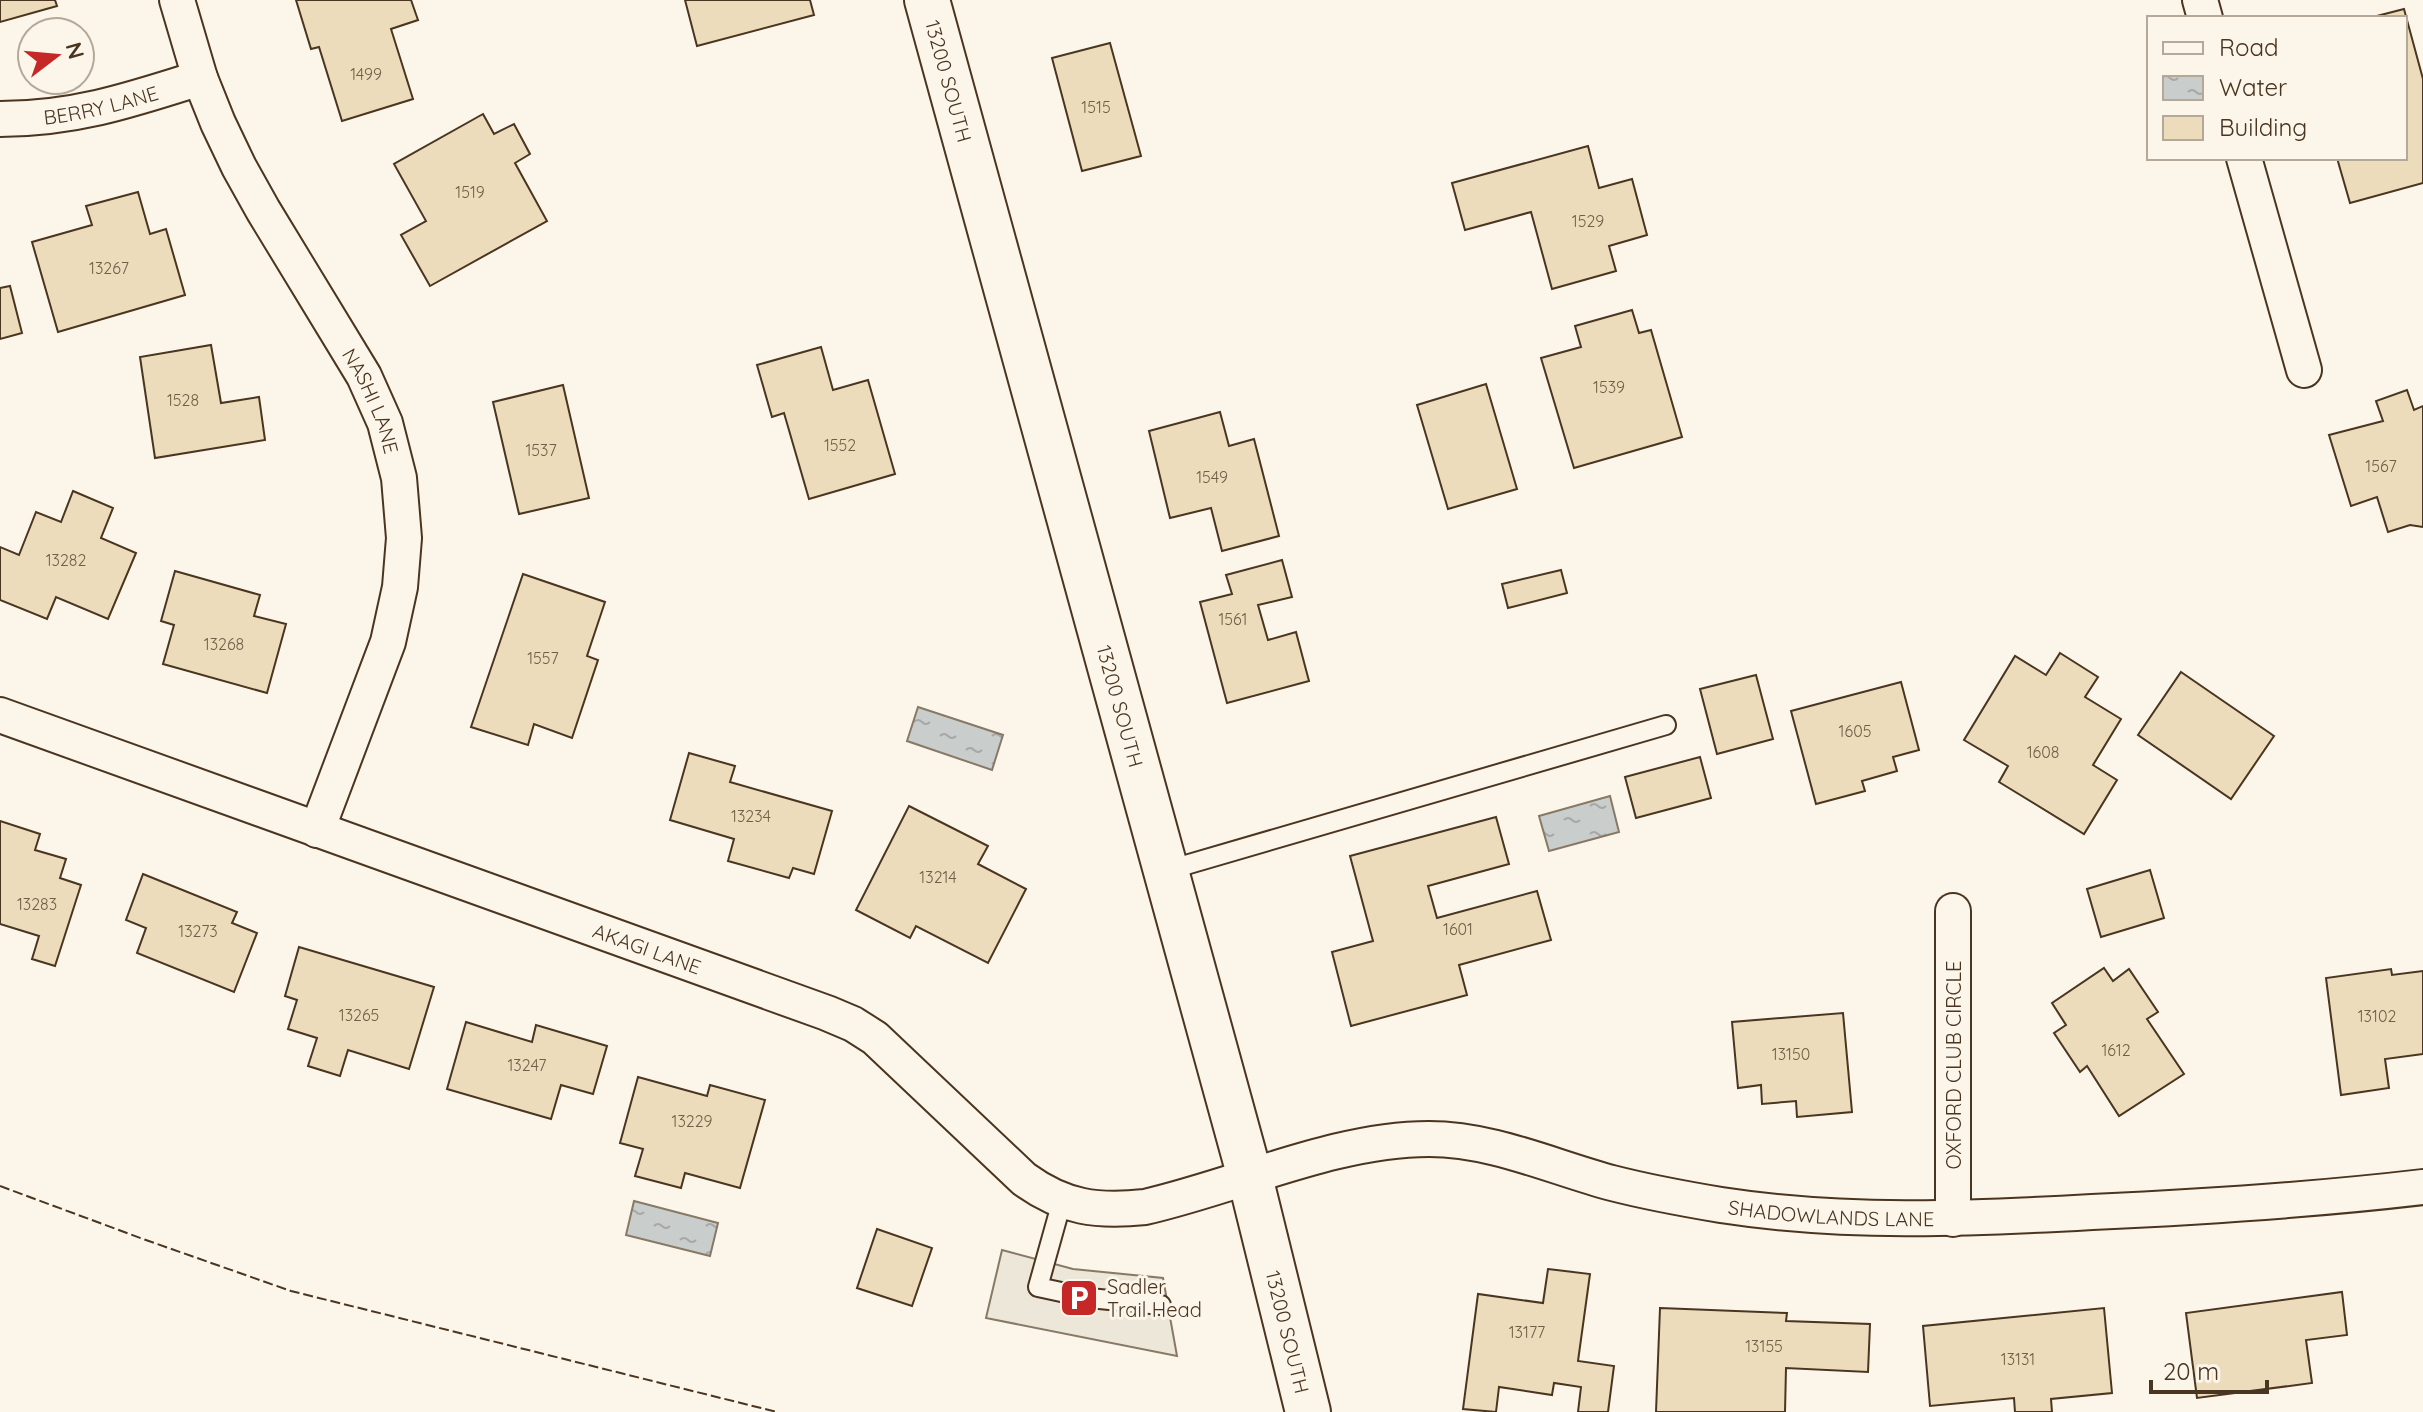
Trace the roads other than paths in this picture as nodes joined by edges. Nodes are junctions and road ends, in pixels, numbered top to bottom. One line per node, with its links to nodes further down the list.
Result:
1 (177, 0): 3 (street, NASHI LANE)
2 (927, 0): 10 (street, 13200 SOUTH)
3 (200, 78): 4 (street, BERRY LANE); 9 (street, NASHI LANE)
4 (0, 119)
5 (2245, 160): 6 (street)
6 (2304, 370)
7 (0, 715): 9 (street, AKAGI LANE)
8 (1666, 725): 10 (lane)
9 (317, 830): 14 (street, AKAGI LANE)
10 (1165, 871): 12 (street, 13200 SOUTH)
11 (1953, 911): 15 (street, OXFORD CLUB CIRCLE)
12 (1250, 1177): 14 (street, AKAGI LANE); 15 (street, SHADOWLANDS LANE); 17 (street, 13200 SOUTH)
13 (2423, 1187): 15 (street, SHADOWLANDS LANE)
14 (1062, 1201): 16 (lane)
15 (1953, 1219)
16 (1161, 1305)
17 (1308, 1412)

